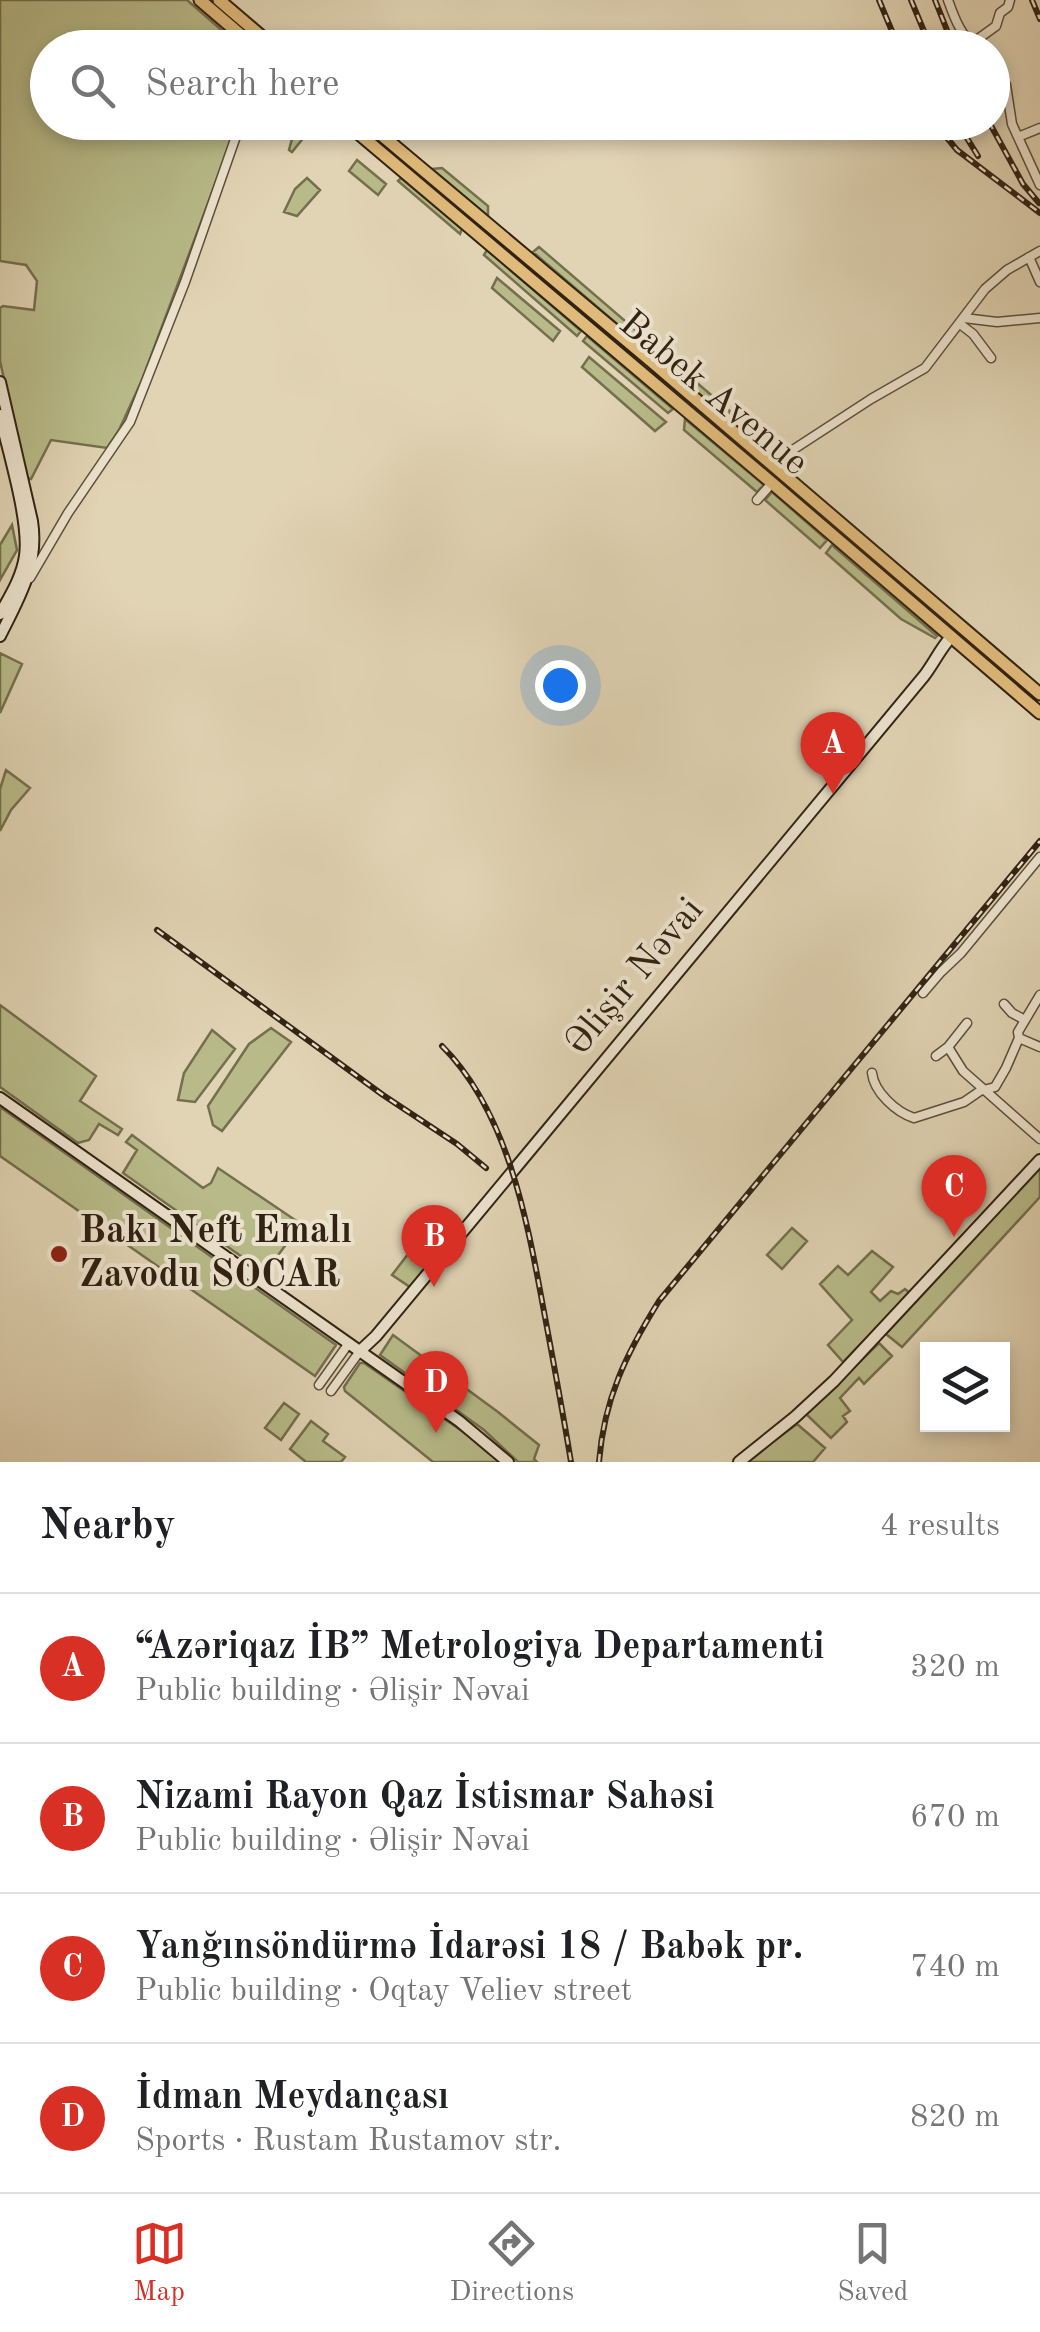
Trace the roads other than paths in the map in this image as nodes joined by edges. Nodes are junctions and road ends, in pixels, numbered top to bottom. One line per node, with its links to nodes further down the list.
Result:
1 (200, 0): 5 (main road)
2 (219, 0): 8 (main road)
3 (948, 0): 9 (street)
4 (1010, 0): 10 (street)
5 (222, 18): 6 (street); 7 (main road)
6 (232, 30)
7 (236, 30)
8 (253, 30)
9 (960, 30)
10 (992, 30)
11 (1010, 111): 13 (street)
12 (1040, 128): 13 (street)
13 (1018, 137): 17 (street)
14 (236, 140): 34 (street)
15 (366, 140): 18 (main road, Babek Avenue)
16 (388, 140): 20 (main road, Babek Avenue)
17 (1040, 185)
18 (470, 227): 20 (main road); 25 (main road, Babek Avenue)
19 (1040, 251): 21 (street)
20 (524, 254): 27 (main road, Babek Avenue)
21 (1029, 257): 22 (street); 24 (street)
22 (1040, 282)
23 (1040, 318): 24 (street)
24 (962, 321): 26 (street); 30 (street)
25 (603, 340): 27 (main road); 31 (main road, Babek Avenue)
26 (990, 358)
27 (651, 361): 30 (main road, Babek Avenue)
28 (0, 382): 33 (street)
29 (0, 415): 36 (street)
30 (774, 466): 41 (main road, Babek Avenue)
31 (772, 483): 32 (street); 40 (main road, Babek Avenue)
32 (758, 500)
33 (35, 542): 34 (street); 35 (street)
34 (49, 544): 35 (street); 37 (street)
35 (34, 558): 36 (street); 37 (street)
36 (22, 568): 38 (street)
37 (22, 593): 39 (street)
38 (0, 614)
39 (0, 636)
40 (952, 636): 42 (main road, Babek Avenue); 59 (street, Əlişir Nəvai)
41 (1040, 694)
42 (1040, 713)
43 (1040, 857): 44 (street)
44 (924, 994)
45 (1040, 995): 47 (street)
46 (1004, 1004): 47 (street)
47 (1025, 1020): 49 (street)
48 (967, 1024): 50 (street)
49 (1019, 1038): 51 (street); 54 (street)
50 (948, 1047): 52 (street); 54 (street)
51 (1040, 1047)
52 (936, 1056)
53 (872, 1072): 54 (street)
54 (986, 1090): 56 (street)
55 (0, 1098): 58 (street)
56 (1040, 1139)
57 (1040, 1160): 63 (street)
58 (349, 1343): 59 (street); 60 (street)
59 (360, 1351): 61 (street); 62 (street)
60 (319, 1385)
61 (331, 1391)
62 (508, 1462)
63 (739, 1462)

